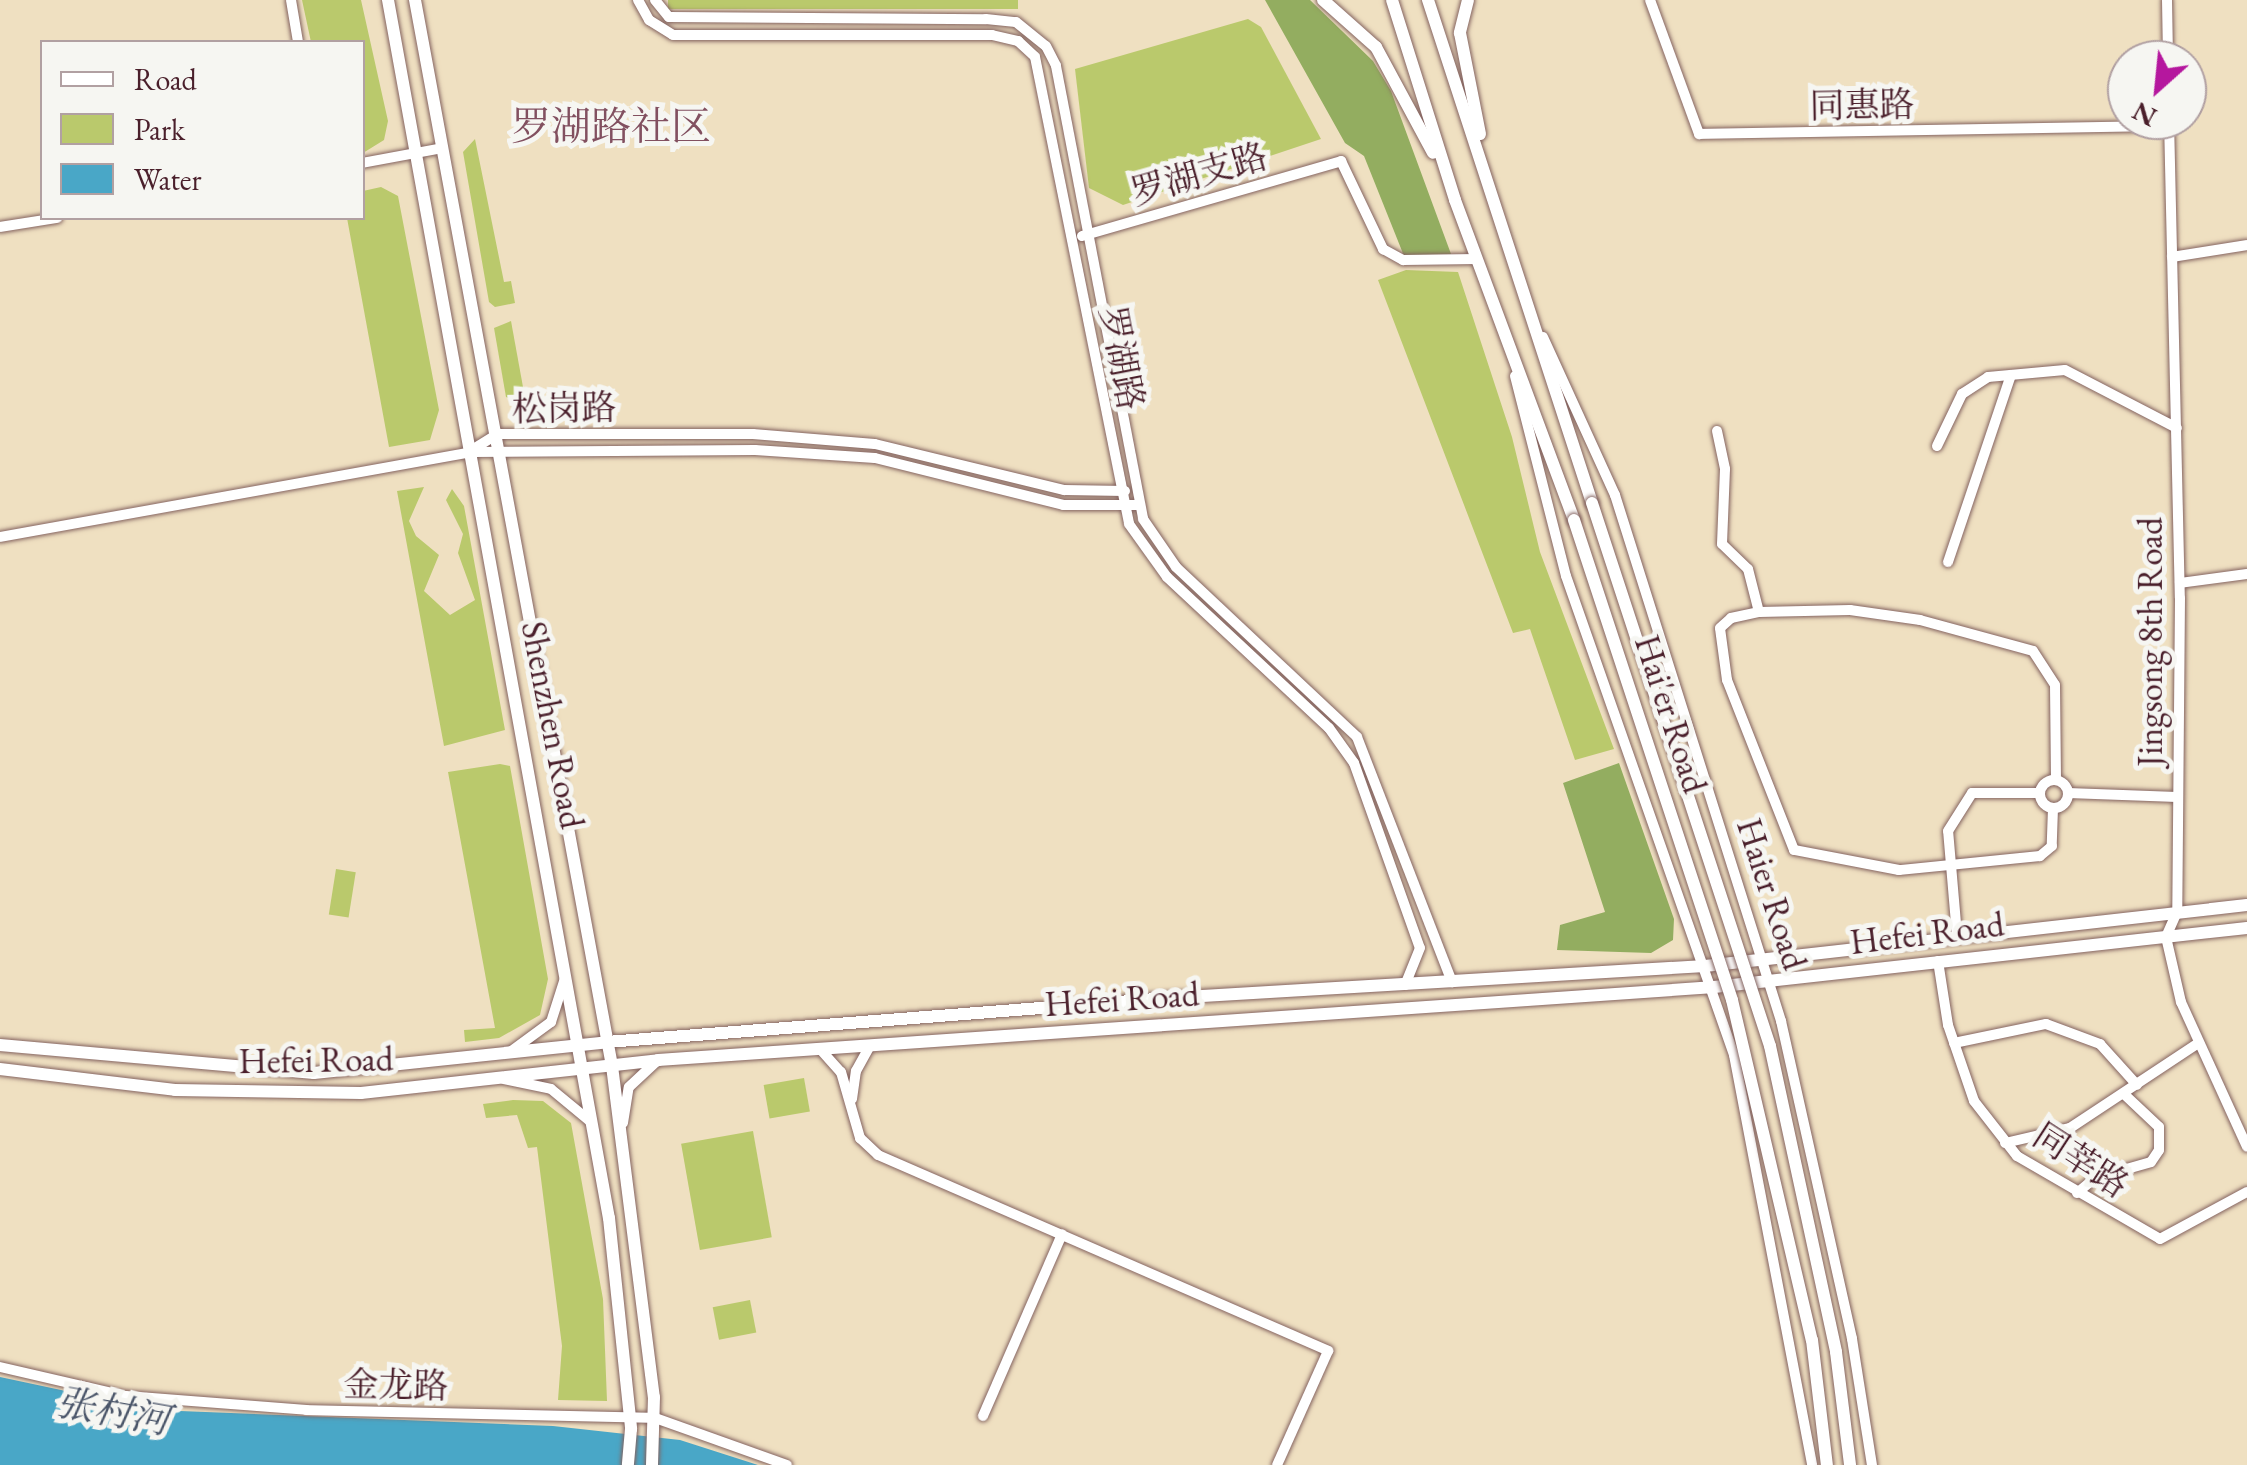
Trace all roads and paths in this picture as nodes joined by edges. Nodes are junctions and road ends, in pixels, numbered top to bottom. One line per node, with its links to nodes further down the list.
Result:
1 (291, 0): 12 (street)
2 (388, 0): 17 (main road, Shenzhen Road)
3 (415, 0): 16 (main road, Shenzhen Road)
4 (638, 0): 24 (street, 罗湖路)
5 (655, 0): 23 (street)
6 (1323, 0): 20 (main road)
7 (1428, 0): 19 (main road)
8 (1468, 0): 19 (main road)
9 (1650, 0): 14 (street, 同惠路)
10 (2168, 0): 13 (street)
11 (1392, 1): 20 (main road, Hai'er Road)
12 (298, 40)
13 (2168, 40)
14 (2107, 124)
15 (2169, 140): 26 (street, Jingsong 8th Road)
16 (443, 148): 17 (street); 33 (main road, Shenzhen Road)
17 (411, 154): 18 (street); 36 (main road, Shenzhen Road)
18 (365, 162)
19 (1492, 190): 28 (main road, Haier Road)
20 (1455, 200): 27 (main road, Hai'er Road)
21 (46, 220): 22 (street)
22 (0, 228)
23 (1086, 236): 24 (street, 罗湖支路); 27 (street, 罗湖支路); 37 (street)
24 (1072, 239): 38 (street, 罗湖路)
25 (2247, 246): 26 (street)
26 (2172, 257): 31 (street, Jingsong 8th Road)
27 (1477, 259): 29 (main road, Hai'er Road)
28 (1539, 328): 57 (street, Haier Road); 98 (main road, Hai'er Road, bridge)
29 (1504, 332): 59 (street); 97 (main road, Hai'er Road, bridge)
30 (2011, 375): 31 (street); 34 (street); 42 (street)
31 (2177, 428): 44 (street, Jingsong 8th Road)
32 (1717, 431): 45 (street)
33 (498, 434): 35 (main road, Shenzhen Road); 36 (street, 松岗路); 38 (street, 松岗路)
34 (1937, 446)
35 (500, 450): 36 (street, 松岗路); 40 (street, 松岗路); 65 (main road, Shenzhen Road)
36 (466, 453): 41 (street, 松岗路); 60 (main road, Shenzhen Road)
37 (1134, 490): 38 (street, 松岗路); 39 (street)
38 (1120, 492): 40 (street, 罗湖路)
39 (1138, 505): 40 (street, 松岗路); 61 (street)
40 (1122, 508): 63 (street, 罗湖路)
41 (0, 538)
42 (1948, 562)
43 (2247, 574): 44 (street)
44 (2180, 583): 49 (street, Jingsong 8th Road)
45 (1759, 612): 46 (street); 51 (street)
46 (2056, 780): 47 (street); 48 (street)
47 (2039, 793): 50 (street); 51 (street)
48 (2068, 794): 49 (street); 50 (street)
49 (2178, 797): 53 (street, Jingsong 8th Road)
50 (2054, 808): 51 (street)
51 (1952, 868): 55 (street)
52 (2247, 904): 53 (main road, Hefei Road)
53 (2176, 912): 55 (main road, Hefei Road); 56 (street, Jingsong 8th Road)
54 (2247, 928): 56 (main road, Hefei Road)
55 (1957, 935): 57 (main road, Hefei Road)
56 (2166, 937): 58 (main road, Hefei Road); 68 (street)
57 (1761, 959): 59 (main road, Hefei Road); 62 (street, Haier Road)
58 (1938, 962): 62 (main road, Hefei Road); 66 (street, 同莘路)
59 (1705, 966): 61 (main road, Hefei Road); 64 (street)
60 (565, 977): 70 (main road, Shenzhen Road); 72 (street)
61 (1452, 982): 63 (main road, Hefei Road)
62 (1769, 982): 64 (main road, Hefei Road); 99 (street, Haier Road)
63 (1405, 985): 65 (main road, Hefei Road)
64 (1714, 987): 69 (main road, Hefei Road); 96 (street)
65 (607, 1042): 70 (main road, Hefei Road); 74 (main road, Shenzhen Road)
66 (1954, 1043): 78 (street); 83 (street, 同莘路)
67 (0, 1044): 72 (main road, Hefei Road)
68 (2198, 1044): 78 (street); 84 (street)
69 (870, 1046): 71 (main road, Hefei Road); 80 (street)
70 (576, 1048): 72 (main road, Hefei Road); 76 (main road, Shenzhen Road)
71 (820, 1049): 73 (main road, Hefei Road); 80 (street)
72 (509, 1053)
73 (658, 1060): 74 (main road, Hefei Road); 82 (street)
74 (612, 1066): 76 (main road, Hefei Road); 82 (main road, Shenzhen Road)
75 (0, 1069): 77 (main road, Hefei Road)
76 (580, 1070): 77 (main road, Hefei Road); 81 (main road, Shenzhen Road)
77 (503, 1079): 81 (street)
78 (2137, 1085): 79 (street)
79 (2124, 1094): 83 (street); 86 (street)
80 (852, 1100): 87 (street)
81 (591, 1122): 90 (main road, Shenzhen Road)
82 (622, 1139): 91 (main road, Shenzhen Road)
83 (2004, 1143): 86 (street, 同莘路)
84 (2247, 1147)
85 (2247, 1192): 86 (street, 同莘路)
86 (2077, 1193)
87 (1062, 1234): 89 (street); 95 (street)
88 (0, 1367): 90 (street, 金龙路)
89 (983, 1416)
90 (631, 1424): 91 (street, 金龙路); 92 (main road, Shenzhen Road)
91 (655, 1425): 93 (main road, Shenzhen Road); 94 (street, 金龙路)
92 (628, 1465)
93 (652, 1465)
94 (787, 1465)
95 (1276, 1465)
96 (1812, 1465)
97 (1828, 1465)
98 (1850, 1465)
99 (1872, 1465)

